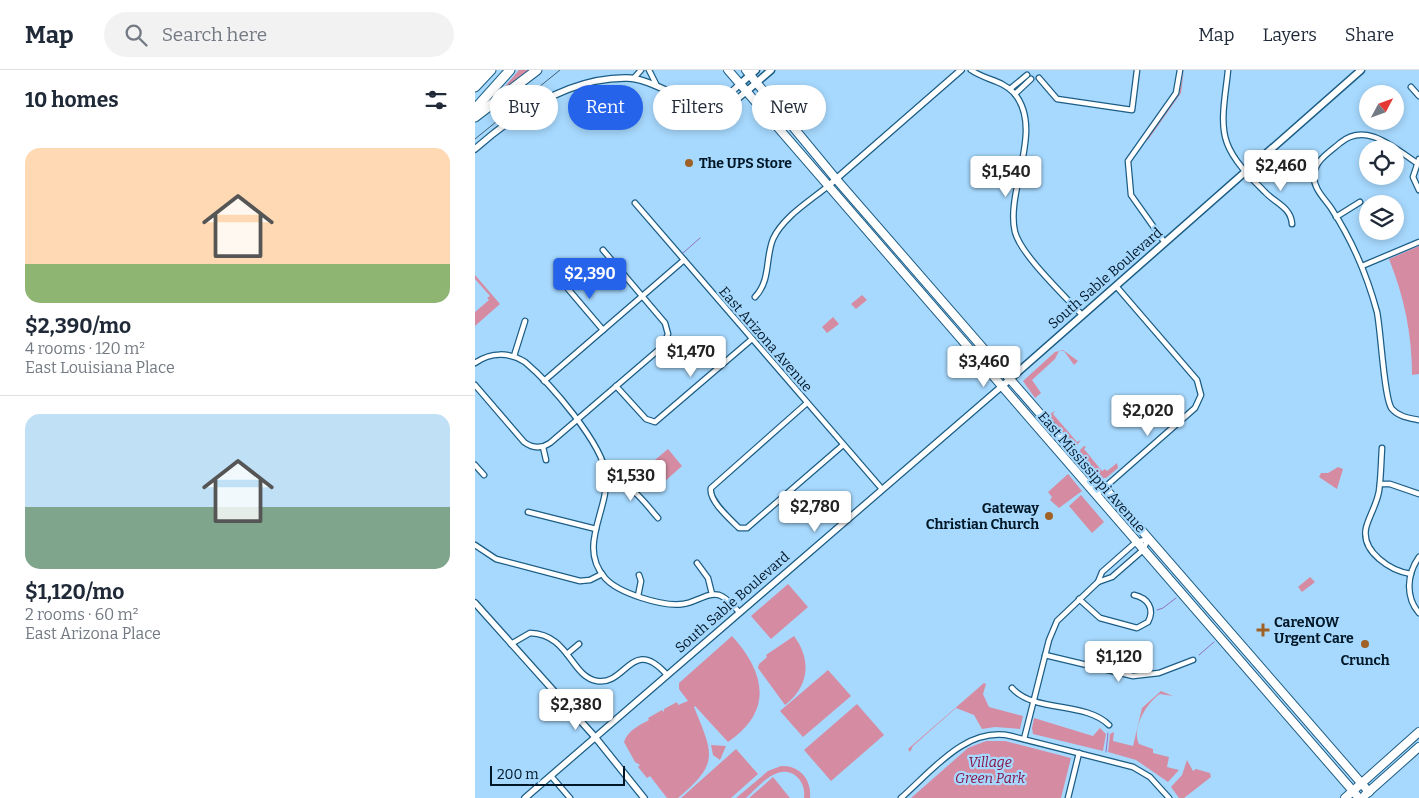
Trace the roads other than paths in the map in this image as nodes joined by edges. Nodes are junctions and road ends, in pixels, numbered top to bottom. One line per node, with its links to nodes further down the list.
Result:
1 (481, 70): 17 (highway)
2 (491, 70): 24 (highway)
3 (510, 70): 31 (highway)
4 (537, 70): 32 (highway)
5 (641, 70): 18 (street)
6 (649, 70): 22 (street)
7 (728, 70): 23 (main road, East Mississippi Avenue)
8 (771, 70): 21 (main road)
9 (961, 70): 40 (street)
10 (971, 70): 26 (street)
11 (1137, 70): 19 (street)
12 (1180, 70): 48 (street)
13 (1228, 70): 37 (street)
14 (1361, 70): 37 (main road, South Sable Boulevard)
15 (751, 72): 21 (main road, East Mississippi Avenue); 23 (main road)
16 (1027, 75): 26 (street)
17 (475, 77)
18 (634, 78): 22 (street); 35 (street)
19 (1039, 78)
20 (1031, 80): 28 (street)
21 (757, 83): 27 (main road); 40 (main road, East Mississippi Avenue)
22 (656, 84)
23 (740, 84): 27 (main road, East Mississippi Avenue)
24 (475, 87)
25 (1411, 87): 30 (street)
26 (1009, 89): 28 (street)
27 (747, 91): 29 (street); 41 (main road, East Mississippi Avenue)
28 (1015, 94): 56 (street)
29 (742, 95)
30 (1419, 96)
31 (475, 109)
32 (475, 117)
33 (1360, 130): 34 (street)
34 (1360, 134): 36 (street); 39 (street)
35 (475, 149)
36 (1418, 161): 42 (street)
37 (1246, 171): 46 (street); 48 (main road, South Sable Boulevard)
38 (1304, 174): 39 (street)
39 (1314, 175): 45 (street)
40 (836, 179): 41 (street); 62 (main road, East Mississippi Avenue)
41 (828, 186): 55 (street); 66 (main road, East Mississippi Avenue)
42 (1419, 190)
43 (635, 203): 50 (street, East Arizona Avenue)
44 (1359, 203): 45 (street)
45 (1337, 217): 51 (street)
46 (1292, 224)
47 (1419, 242): 51 (street)
48 (1165, 243): 53 (main road, South Sable Boulevard)
49 (603, 250): 54 (street)
50 (684, 260): 54 (street); 59 (street, East Arizona Avenue)
51 (1362, 266): 68 (street)
52 (563, 283): 58 (street)
53 (1116, 286): 56 (main road, South Sable Boulevard); 80 (street)
54 (643, 296): 58 (street); 65 (street)
55 (755, 297)
56 (1082, 315): 62 (main road, South Sable Boulevard)
57 (525, 321): 60 (street)
58 (603, 330): 63 (street)
59 (752, 339): 65 (street); 67 (street, East Arizona Avenue)
60 (514, 356): 61 (street); 63 (street)
61 (475, 363)
62 (1009, 380): 66 (main road, South Sable Boulevard); 80 (main road, East Mississippi Avenue)
63 (544, 381): 70 (street)
64 (475, 385): 73 (street)
65 (616, 386): 70 (street)
66 (1001, 387): 81 (street, South Sable Boulevard); 83 (main road, East Mississippi Avenue)
67 (807, 403): 72 (street, East Arizona Avenue); 72 (street)
68 (1390, 407): 69 (street); 71 (street)
69 (1385, 411)
70 (577, 420): 73 (street); 78 (street)
71 (1419, 420)
72 (843, 445): 81 (street, East Arizona Avenue)
73 (543, 447): 75 (street)
74 (1382, 448): 79 (street)
75 (546, 460)
76 (475, 466): 77 (street)
77 (483, 475)
78 (606, 480): 85 (street); 86 (street)
79 (1380, 484): 82 (street); 94 (street)
80 (1104, 488): 83 (street); 87 (main road, East Mississippi Avenue)
81 (881, 489): 102 (street, South Sable Boulevard)
82 (1419, 494)
83 (1095, 495): 88 (main road, East Mississippi Avenue)
84 (528, 512): 86 (street)
85 (658, 518)
86 (596, 529): 93 (street)
87 (1148, 539): 88 (street); 90 (street); 119 (main road, East Mississippi Avenue)
88 (1136, 542): 90 (main road, East Mississippi Avenue); 96 (street)
89 (475, 545): 93 (street)
90 (1143, 550): 96 (street); 120 (main road, East Mississippi Avenue)
91 (1419, 557): 94 (street)
92 (697, 563): 97 (street)
93 (602, 574): 99 (street)
94 (1411, 574): 103 (street)
95 (639, 575): 99 (street)
96 (1098, 582): 100 (street)
97 (712, 594): 99 (street); 102 (street)
98 (1134, 595): 100 (street)
99 (638, 596)
100 (1079, 599): 107 (street)
101 (476, 605): 104 (street)
102 (739, 612): 109 (street, South Sable Boulevard)
103 (1419, 613)
104 (511, 644): 106 (street); 114 (street)
105 (579, 644): 106 (street)
106 (567, 654): 109 (street)
107 (1045, 655): 108 (street); 111 (street)
108 (1193, 660)
109 (667, 675): 114 (street, South Sable Boulevard)
110 (1012, 688): 111 (street)
111 (1034, 700): 112 (street); 115 (street)
112 (1109, 724)
113 (1419, 732): 119 (main road)
114 (595, 737): 118 (street, South Sable Boulevard); 124 (street)
115 (1024, 739): 117 (street); 125 (street)
116 (1419, 748): 121 (main road)
117 (1079, 753): 126 (street); 127 (street)
118 (551, 776): 122 (street, South Sable Boulevard); 123 (street)
119 (1362, 784): 120 (main road); 121 (main road, East Mississippi Avenue)
120 (1353, 791): 128 (main road); 129 (main road, East Mississippi Avenue)
121 (1371, 795): 129 (main road)
122 (525, 798)
123 (570, 798)
124 (644, 798)
125 (901, 798)
126 (1068, 798)
127 (1169, 798)
128 (1345, 798)
129 (1361, 798)

